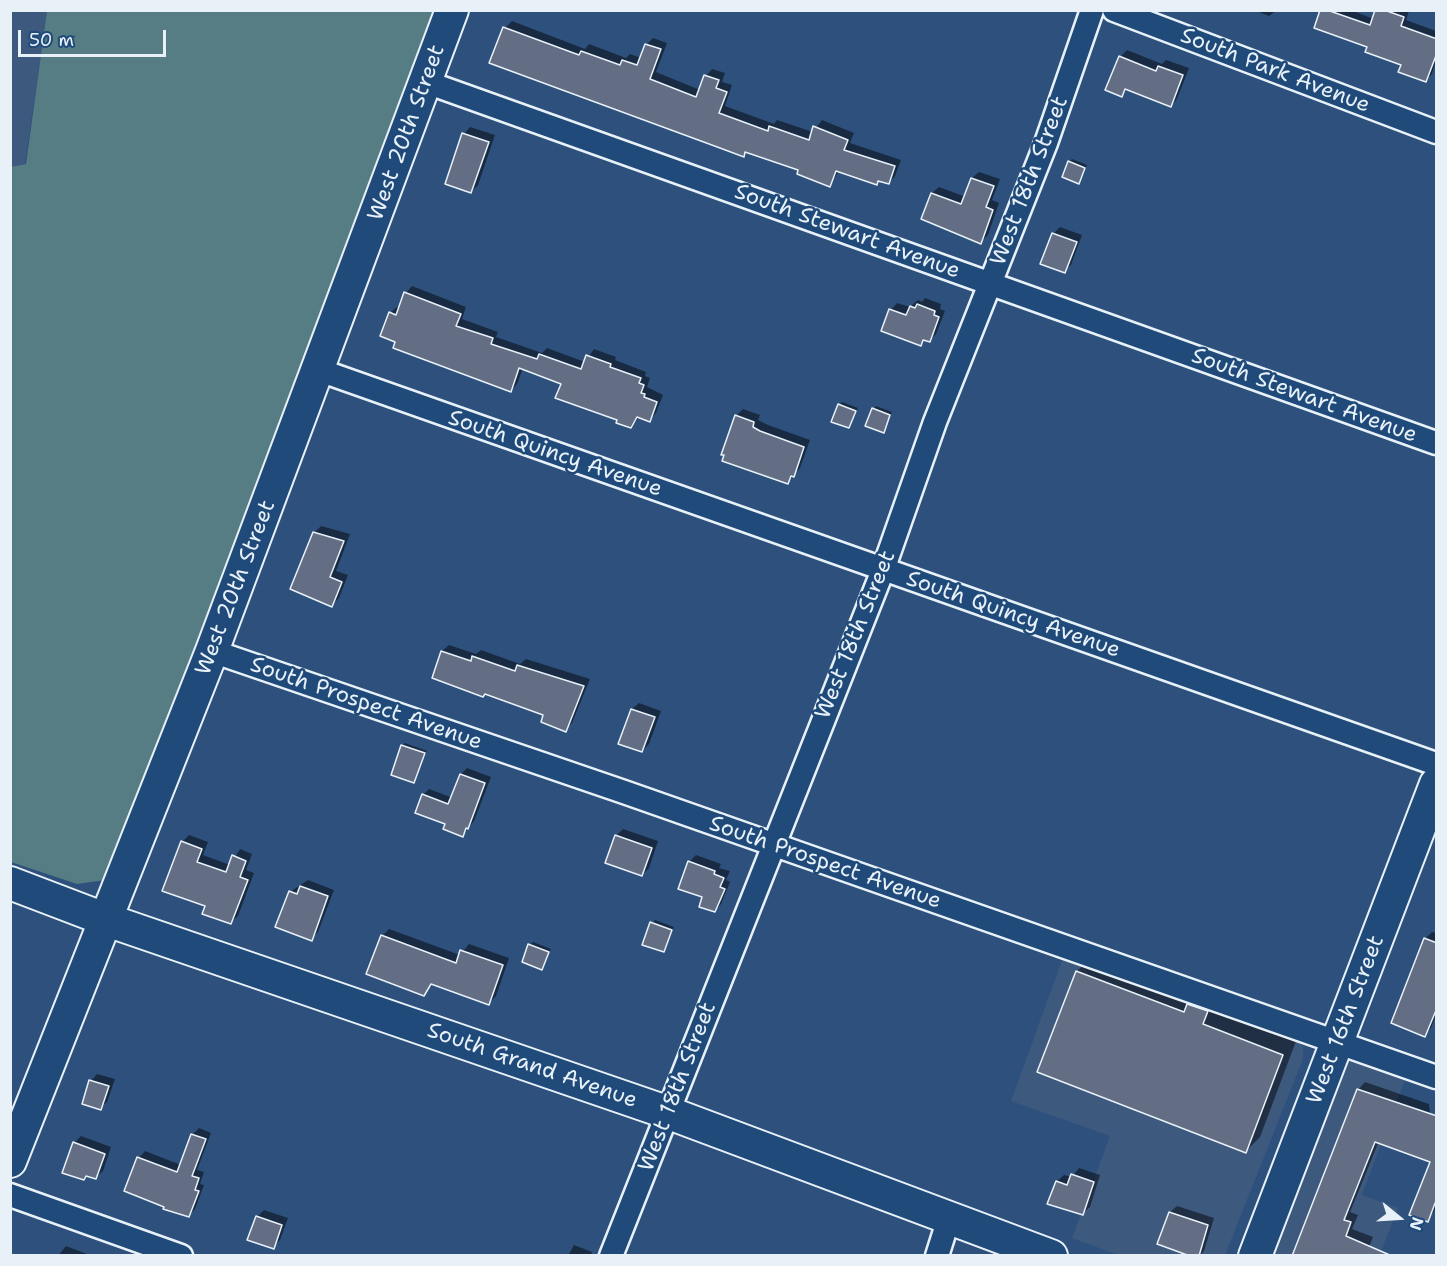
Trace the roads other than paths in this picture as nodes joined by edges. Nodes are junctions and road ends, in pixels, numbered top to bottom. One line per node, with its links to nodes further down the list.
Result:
1 (452, 10): 4 (street, West 20th Street)
2 (1092, 10): 6 (street, West 18th Street)
3 (1113, 10): 5 (street, South Park Avenue)
4 (426, 82): 6 (street, South Stewart Avenue); 7 (street, West 20th Street)
5 (1437, 132)
6 (991, 284): 8 (street, South Stewart Avenue); 9 (street, West 18th Street)
7 (319, 370): 9 (street, South Quincy Avenue); 10 (street, West 20th Street)
8 (1437, 443)
9 (883, 570): 11 (street, South Quincy Avenue); 13 (street, West 18th Street)
10 (212, 651): 13 (street, South Prospect Avenue); 15 (street, West 20th Street)
11 (1437, 764)
12 (1437, 784): 16 (street, West 16th Street)
13 (772, 845): 16 (street, South Prospect Avenue); 18 (street, West 18th Street)
14 (10, 883): 15 (street, South Grand Avenue)
15 (107, 920): 18 (street, South Grand Avenue); 19 (street, West 20th Street)
16 (1339, 1042): 17 (street, South Prospect Avenue); 26 (street, West 16th Street)
17 (1437, 1077)
18 (669, 1113): 21 (street, South Grand Avenue); 23 (street, West 18th Street)
19 (10, 1161)
20 (10, 1195): 22 (street)
21 (949, 1218): 24 (street); 25 (street, South Grand Avenue)
22 (181, 1256)
23 (611, 1256)
24 (937, 1256)
25 (1051, 1256)
26 (1255, 1256)

